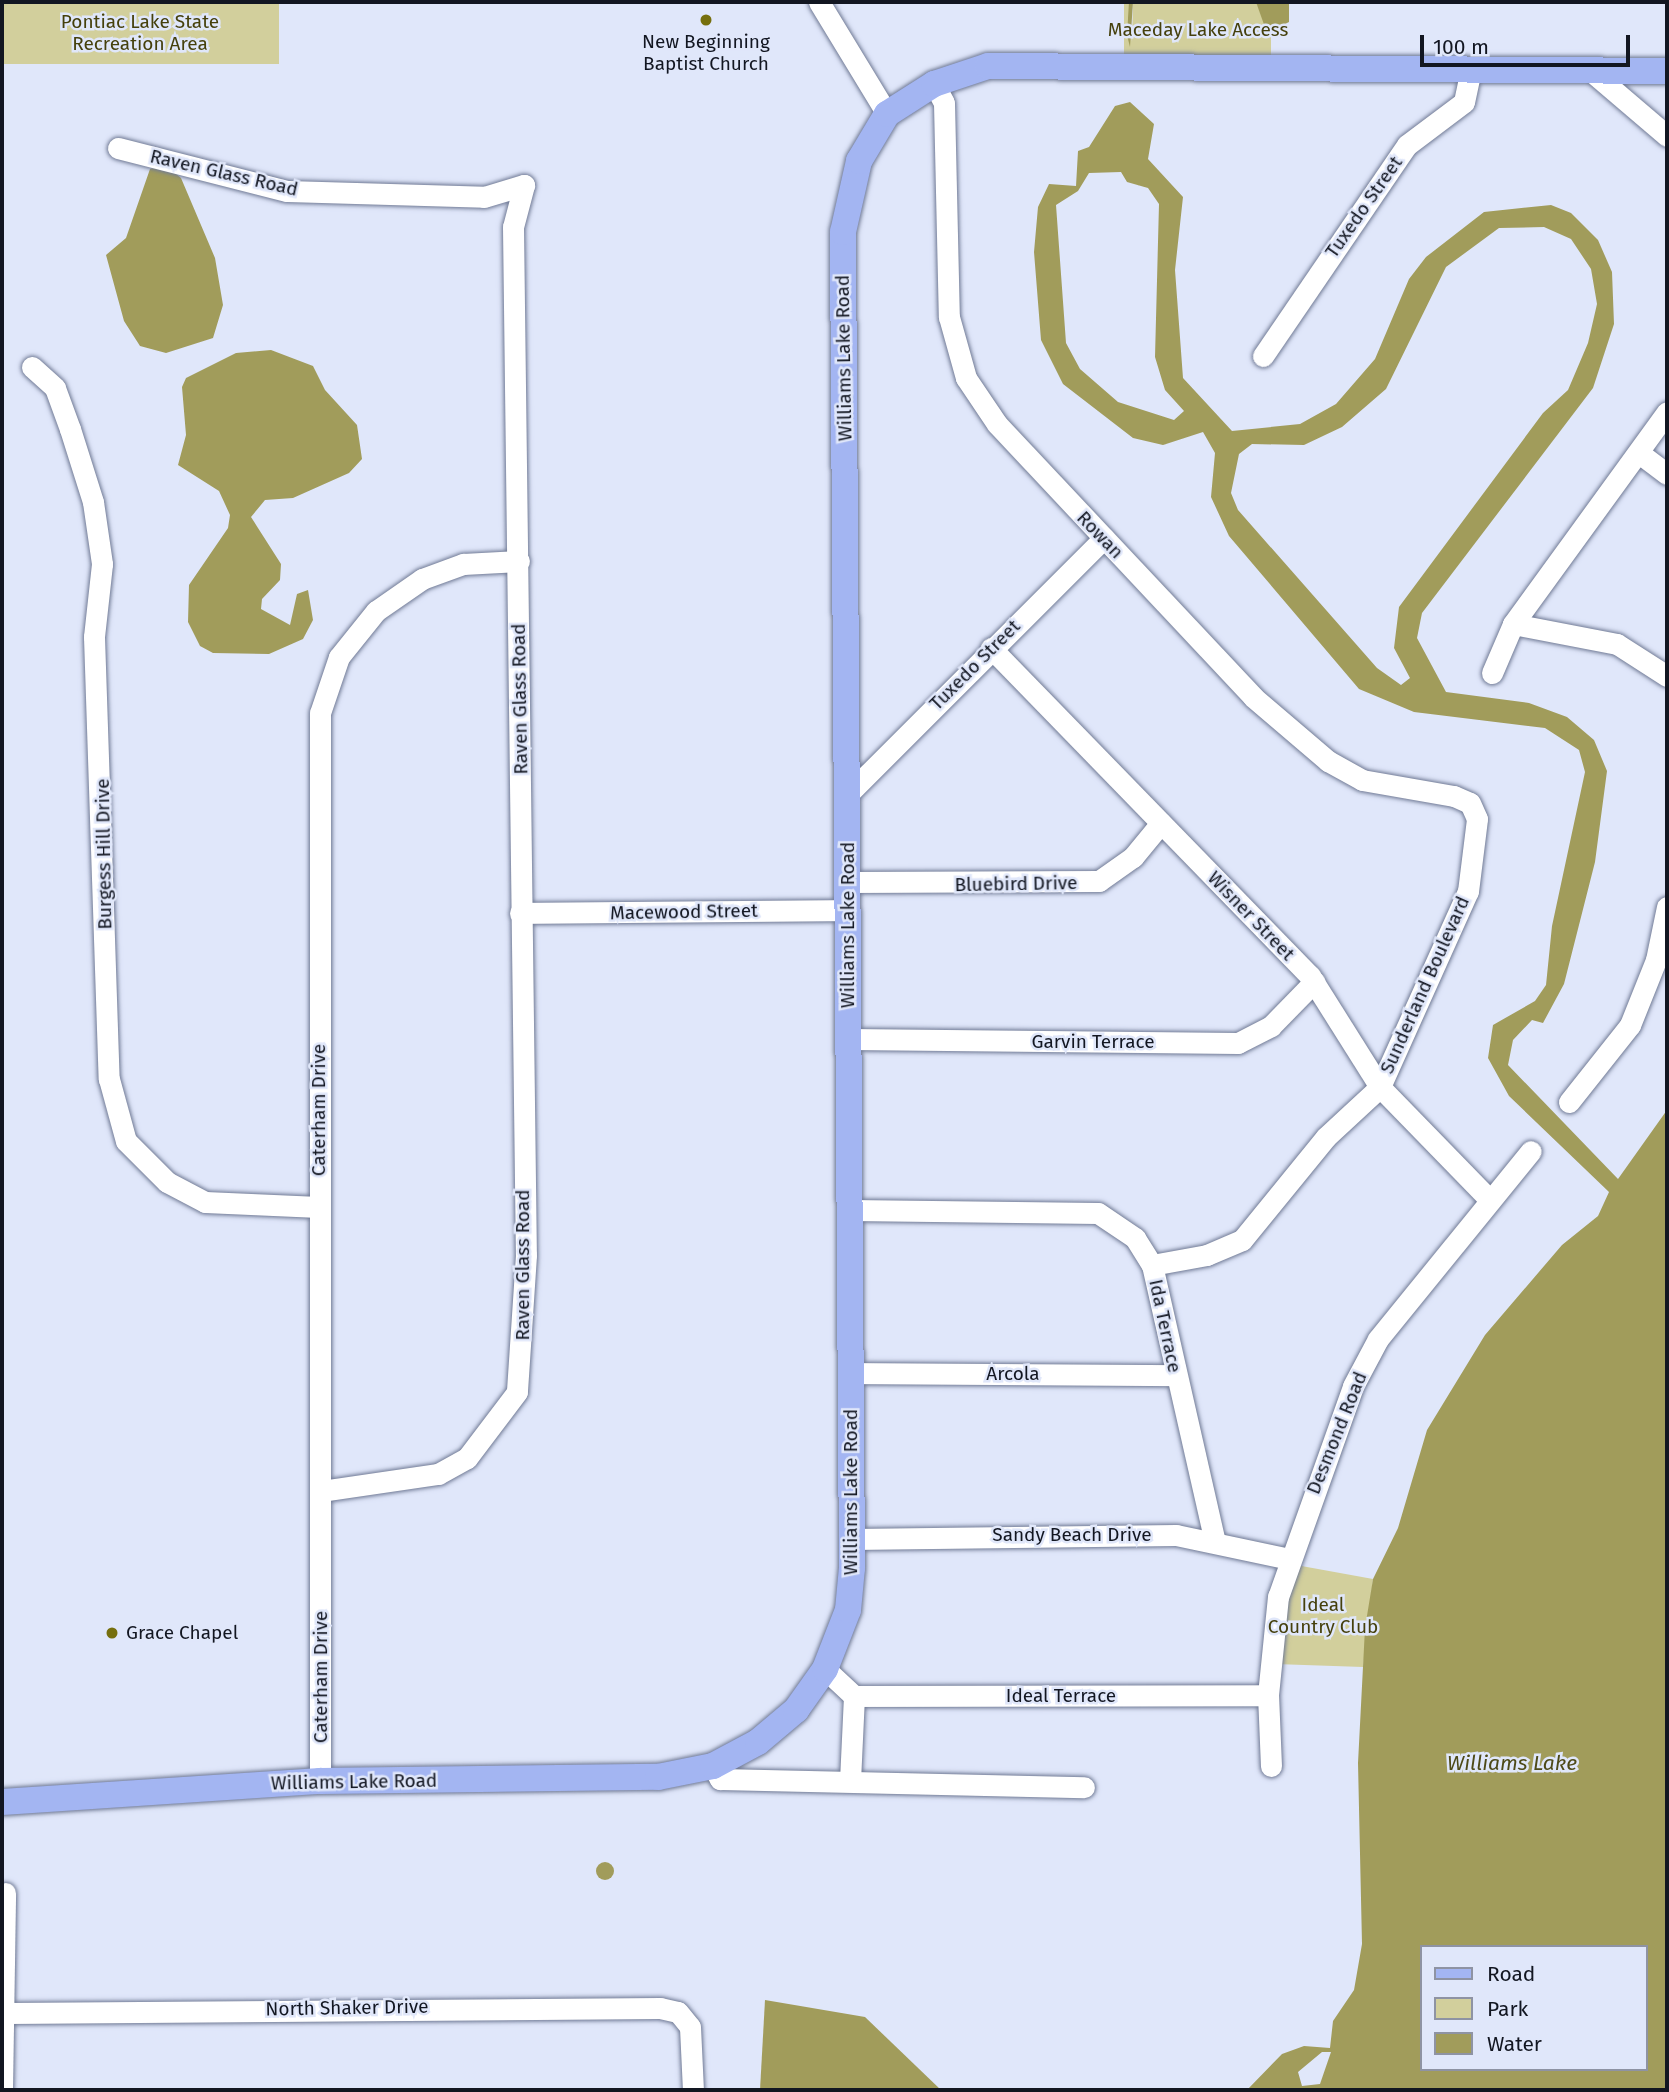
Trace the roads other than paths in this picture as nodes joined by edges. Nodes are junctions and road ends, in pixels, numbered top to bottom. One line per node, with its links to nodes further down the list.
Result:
1 (819, 2): 6 (street)
2 (1471, 70): 3 (main road, Williams Lake Road); 5 (main road, Williams Lake Road); 9 (street, Tuxedo Street)
3 (1591, 71): 4 (main road, Williams Lake Road); 7 (street)
4 (1667, 71)
5 (934, 85): 6 (main road, Williams Lake Road); 14 (street, Rowan)
6 (887, 114): 20 (main road, Williams Lake Road)
7 (1667, 136)
8 (118, 148): 15 (street, Raven Glass Road)
9 (1264, 356)
10 (32, 368): 33 (street, Burgess Hill Drive)
11 (1667, 412): 12 (street)
12 (1639, 453): 13 (street); 16 (street)
13 (1667, 474)
14 (1104, 538): 17 (street, Tuxedo Street); 22 (street, Rowan)
15 (519, 561): 26 (street, Raven Glass Road); 33 (street, Caterham Drive)
16 (1513, 624): 18 (street); 19 (street)
17 (991, 648): 20 (street, Tuxedo Street); 21 (street, Wisner Street)
18 (1492, 673)
19 (1667, 676)
20 (848, 794): 23 (main road, Williams Lake Road)
21 (1161, 823): 23 (street, Bluebird Drive); 27 (street, Wisner Street)
22 (1478, 835): 29 (street, Sunderland Boulevard)
23 (848, 882): 25 (main road, Williams Lake Road)
24 (1666, 903): 30 (street)
25 (848, 910): 26 (street, Macewood Street); 28 (main road, Williams Lake Road)
26 (520, 913): 38 (street, Raven Glass Road)
27 (1314, 982): 28 (street, Garvin Terrace); 29 (street, Wisner Street)
28 (849, 1040): 34 (main road, Williams Lake Road)
29 (1380, 1087): 32 (street, Wisner Street); 35 (street, Sunderland Boulevard)
30 (1569, 1102)
31 (1531, 1151): 32 (street, Desmond Road)
32 (1490, 1200): 41 (street, Desmond Road)
33 (319, 1208): 38 (street, Caterham Drive)
34 (850, 1210): 35 (street, Ida Terrace); 36 (main road, Williams Lake Road)
35 (1152, 1265): 37 (street, Ida Terrace)
36 (851, 1373): 37 (street, Arcola); 39 (main road, Williams Lake Road)
37 (1176, 1375): 40 (street, Ida Terrace)
38 (322, 1491): 47 (street, Caterham Drive)
39 (852, 1539): 40 (street, Sandy Beach Drive); 42 (main road, Williams Lake Road)
40 (1214, 1539): 41 (street, Sandy Beach Drive)
41 (1290, 1559): 43 (street, Desmond Road)
42 (825, 1670): 44 (street); 45 (main road, Williams Lake Road)
43 (1268, 1695): 44 (street, Ideal Terrace); 46 (street, Desmond Road)
44 (854, 1696): 48 (street)
45 (713, 1766): 47 (main road, Williams Lake Road); 48 (street)
46 (1271, 1766)
47 (320, 1781): 50 (main road, Williams Lake Road)
48 (850, 1781): 49 (street)
49 (1084, 1787)
50 (2, 1802)
51 (5, 1893): 52 (street)
52 (7, 2013): 53 (street); 54 (street, North Shaker Drive)
53 (2, 2090)
54 (693, 2090)

